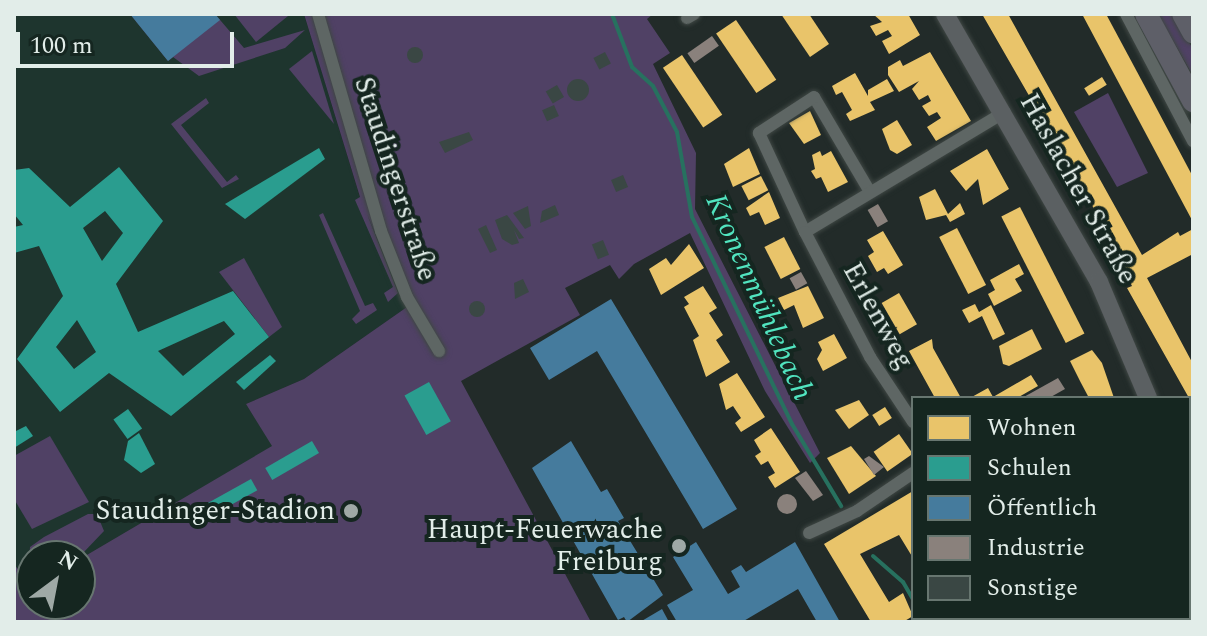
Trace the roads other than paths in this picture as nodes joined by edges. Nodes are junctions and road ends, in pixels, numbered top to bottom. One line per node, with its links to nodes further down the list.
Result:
1 (318, 14): 12 (street, Staudingerstraße)
2 (945, 14): 8 (street, Haslacher Straße)
3 (1126, 14): 9 (street)
4 (1146, 14): 7 (highway)
5 (1183, 14): 6 (highway)
6 (1193, 32)
7 (1193, 101)
8 (1005, 112): 10 (street); 13 (street, Haslacher Straße)
9 (1193, 141)
10 (870, 192): 11 (street); 11 (street, Erlenweg)
11 (805, 232): 14 (street, Erlenweg)
12 (439, 351)
13 (1147, 396)
14 (911, 419)
15 (911, 474): 16 (street)
16 (809, 533)

